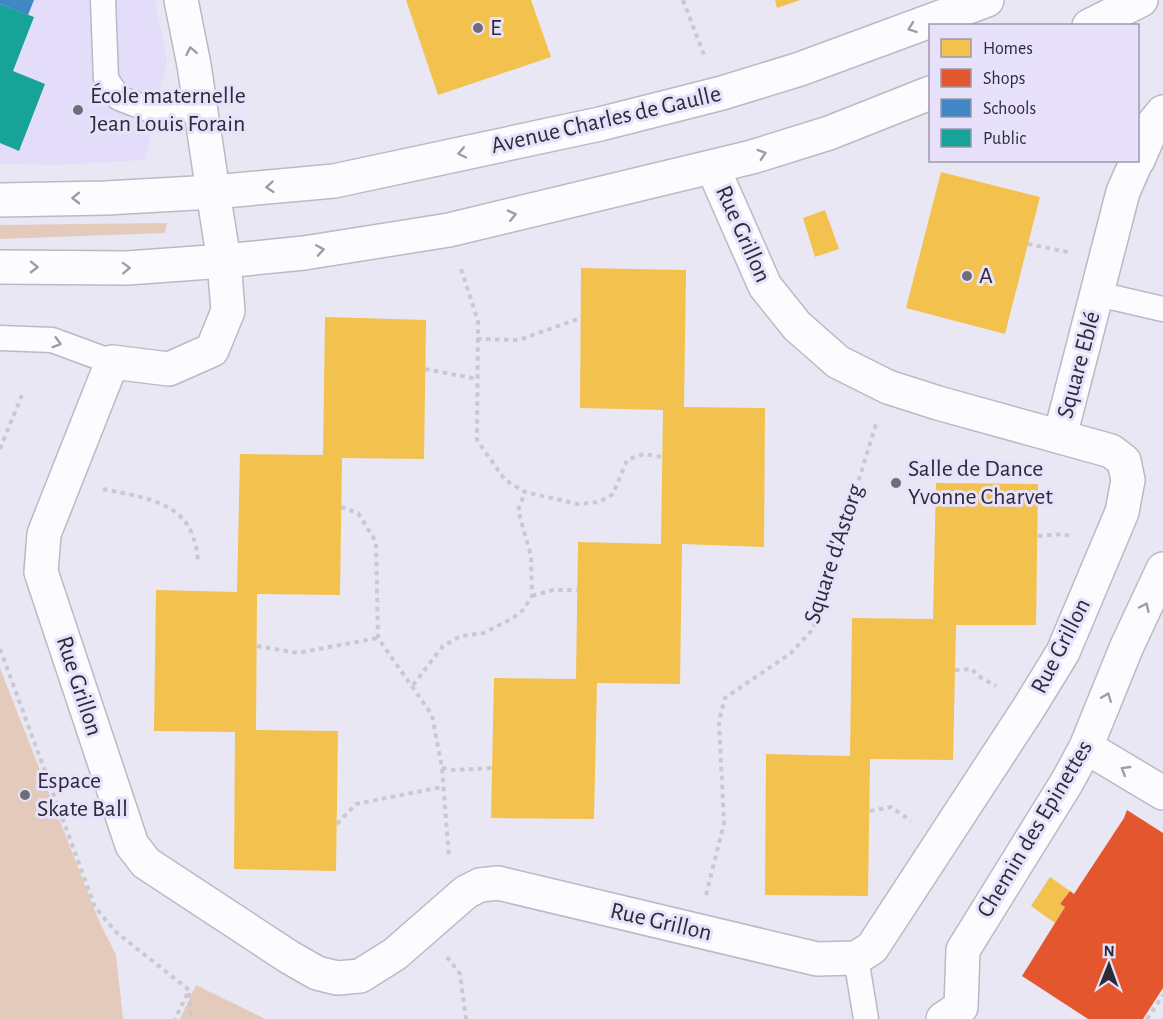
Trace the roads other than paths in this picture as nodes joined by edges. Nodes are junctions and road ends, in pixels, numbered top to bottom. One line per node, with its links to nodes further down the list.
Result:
1 (103, 0): 7 (lane)
2 (181, 0): 7 (street, one-way to 2)
3 (987, 0): 12 (street, Avenue Charles de Gaulle, one-way to 12)
4 (1142, 0): 5 (street)
5 (1093, 24)
6 (929, 93): 11 (street, one-way to 6)
7 (200, 107): 12 (street)
8 (1163, 112): 9 (street, Square Eblé)
9 (1139, 156)
10 (1136, 162): 16 (street, Square Eblé)
11 (713, 168): 14 (street, one-way to 11); 20 (street, Rue Grillon)
12 (213, 192): 13 (street, Avenue Charles de Gaulle, one-way to 13); 14 (street)
13 (0, 200)
14 (224, 261): 15 (street, one-way to 14); 19 (street)
15 (0, 267)
16 (1098, 294): 17 (lane, Square Eblé); 20 (street, Square Eblé)
17 (1163, 309)
18 (0, 338): 19 (lane, one-way to 19)
19 (112, 362): 24 (street, Rue Grillon)
20 (1060, 436): 24 (street, Rue Grillon)
21 (1163, 569): 22 (street, Chemin des Epinettes, one-way to 21)
22 (1086, 747): 23 (street, one-way to 22); 26 (street, Chemin des Epinettes)
23 (1163, 793)
24 (856, 958): 25 (lane)
25 (866, 1019)
26 (943, 1019)

